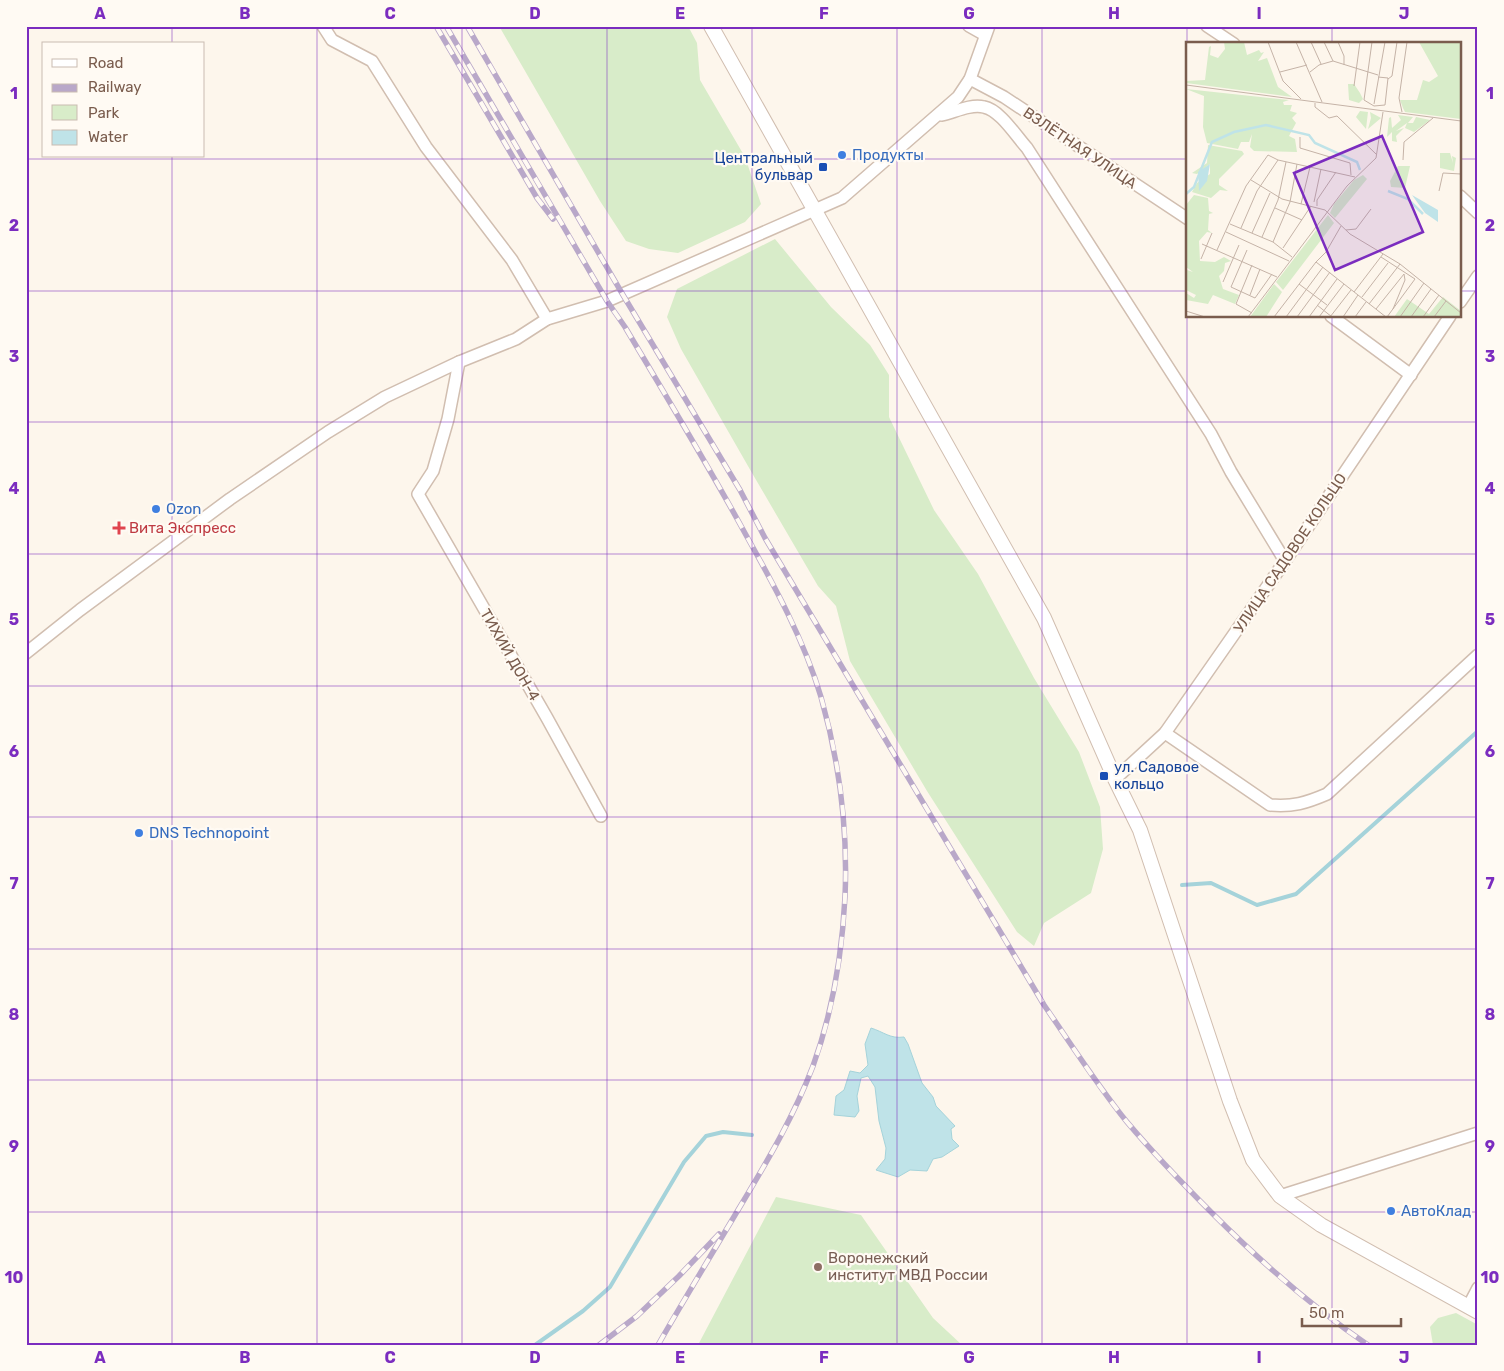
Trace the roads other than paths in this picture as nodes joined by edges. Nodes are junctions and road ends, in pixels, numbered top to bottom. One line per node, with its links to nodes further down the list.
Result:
1 (323, 26): 15 (street)
2 (711, 26): 10 (street)
3 (969, 26): 5 (street)
4 (1208, 26): 6 (street)
5 (987, 31): 7 (street)
6 (1231, 42)
7 (970, 79): 8 (street); 12 (street, ВЗЛЁТНАЯ УЛИЦА)
8 (938, 117): 10 (street); 20 (street)
9 (1462, 198): 11 (street)
10 (813, 211): 15 (street); 24 (street)
11 (1478, 213)
12 (1186, 218)
13 (1478, 276): 14 (street)
14 (1462, 299)
15 (547, 318): 18 (street)
16 (1334, 318): 19 (street)
17 (1449, 318): 19 (street, УЛИЦА САДОВОЕ КОЛЬЦО)
18 (459, 362): 21 (street); 25 (street, ТИХИЙ ДОН-4)
19 (1411, 375): 20 (street, УЛИЦА САДОВОЕ КОЛЬЦО)
20 (1285, 561): 23 (street, УЛИЦА САДОВОЕ КОЛЬЦО)
21 (26, 653)
22 (1478, 655): 23 (street)
23 (1165, 733): 24 (street, УЛИЦА САДОВОЕ КОЛЬЦО)
24 (1115, 779): 27 (street)
25 (601, 816)
26 (1478, 1132): 27 (street)
27 (1280, 1196): 29 (street)
28 (1478, 1288): 29 (street)
29 (1473, 1310)

